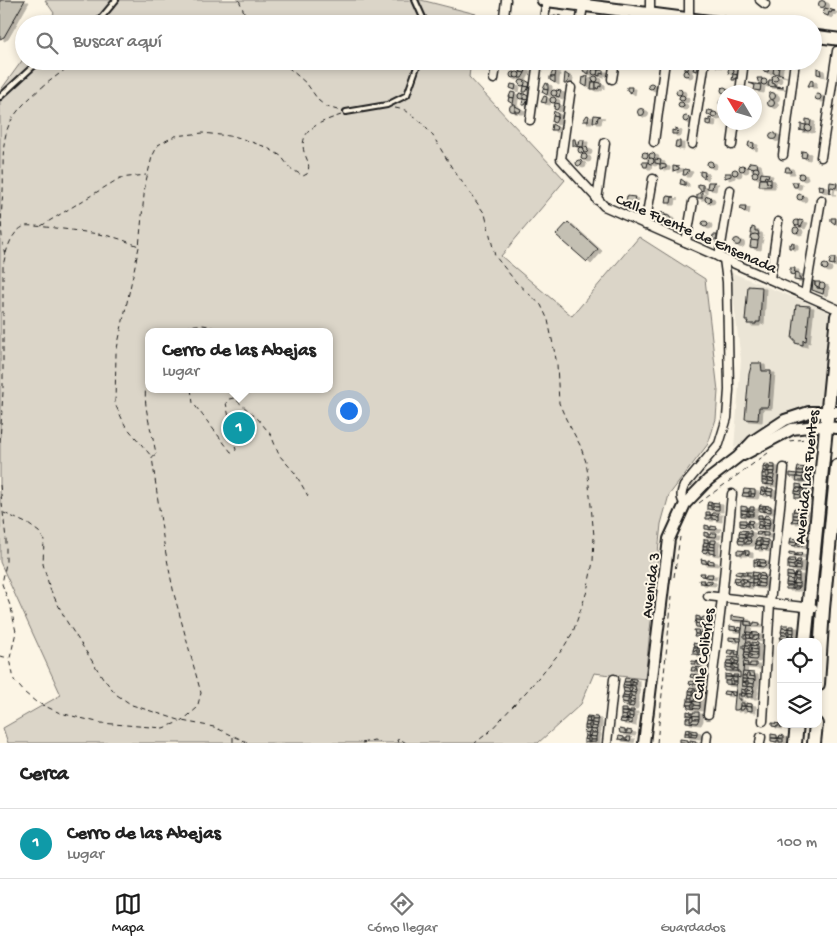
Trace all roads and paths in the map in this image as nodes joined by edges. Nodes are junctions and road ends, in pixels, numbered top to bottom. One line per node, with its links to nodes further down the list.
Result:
1 (116, 0): 13 (lane)
2 (240, 0): 14 (path)
3 (415, 0): 15 (lane)
4 (506, 0): 16 (street)
5 (543, 0): 8 (main road)
6 (650, 0): 20 (street)
7 (689, 0): 21 (street)
8 (547, 1): 9 (main road); 17 (street)
9 (567, 2): 11 (main road)
10 (609, 4): 11 (main road); 12 (main road)
11 (583, 6): 18 (street)
12 (625, 11): 19 (street); 20 (main road)
13 (104, 15)
14 (246, 15)
15 (422, 15)
16 (505, 15)
17 (545, 15)
18 (582, 15)
19 (624, 15)
20 (650, 15)
21 (688, 15)
22 (822, 37): 23 (main road)
23 (837, 39)
24 (837, 51): 50 (street)
25 (29, 70): 40 (lane)
26 (65, 70): 62 (path)
27 (291, 70): 42 (path)
28 (416, 70): 41 (lane)
29 (496, 70): 36 (street)
30 (537, 70): 43 (street)
31 (614, 70): 37 (street)
32 (664, 70): 45 (street)
33 (704, 70): 47 (street)
34 (743, 70): 38 (street)
35 (794, 70): 49 (street)
36 (494, 79)
37 (612, 79)
38 (741, 85)
39 (571, 88): 54 (street, Calle Fuente de Ensenada)
40 (0, 97)
41 (387, 105): 42 (lane); 115 (path)
42 (346, 112): 51 (path)
43 (530, 120)
44 (734, 130): 48 (street)
45 (654, 142)
46 (605, 143): 54 (street)
47 (692, 144)
48 (732, 145)
49 (783, 155)
50 (821, 157)
51 (147, 176): 59 (path); 61 (path)
52 (654, 179): 58 (street)
53 (730, 190): 63 (street)
54 (597, 200): 58 (street, Calle Fuente de Ensenada)
55 (821, 200): 67 (street)
56 (694, 202): 60 (street)
57 (778, 222): 66 (street)
58 (646, 225): 60 (street, Calle Fuente de Ensenada)
59 (40, 226): 61 (path); 62 (path)
60 (686, 242): 63 (street, Calle Fuente de Ensenada)
61 (139, 247): 82 (path)
62 (5, 256): 64 (path)
63 (721, 258): 66 (street, Calle Fuente de Ensenada); 88 (street)
64 (3, 266): 65 (path); 72 (path)
65 (0, 269)
66 (770, 280): 67 (street, Calle Fuente de Ensenada)
67 (805, 295): 68 (street, Calle Fuente de Ensenada)
68 (837, 309)
69 (837, 316): 76 (main road, Avenida Las Fuentes)
70 (183, 328): 71 (path)
71 (215, 328)
72 (3, 358): 73 (path); 80 (path)
73 (0, 361)
74 (146, 393): 82 (path)
75 (191, 393): 87 (path)
76 (832, 411): 77 (main road, Avenida Las Fuentes); 78 (street, Avenida 3)
77 (832, 428): 78 (street, Avenida 3); 96 (main road, Avenida Las Fuentes)
78 (781, 433): 79 (path); 88 (street, Avenida 3)
79 (816, 438)
80 (0, 442)
81 (768, 453): 88 (path)
82 (152, 457): 104 (path)
83 (837, 466): 97 (main road, Avenida Las Fuentes)
84 (784, 468): 95 (street)
85 (0, 485): 89 (path)
86 (732, 494): 94 (street, Calle Colibríes)
87 (308, 496)
88 (689, 506): 117 (street, Avenida 3)
89 (4, 513): 100 (path); 104 (path)
90 (680, 536): 91 (path)
91 (673, 584)
92 (672, 594): 118 (path)
93 (708, 596): 94 (street)
94 (722, 598): 95 (street); 103 (street, Calle Colibríes)
95 (770, 603): 96 (street); 105 (street)
96 (808, 608): 97 (street); 98 (main road, Avenida Las Fuentes)
97 (823, 609): 102 (main road, Avenida Las Fuentes)
98 (805, 638)
99 (0, 656): 100 (path)
100 (10, 658): 104 (path)
101 (614, 679): 116 (street)
102 (818, 683)
103 (708, 714)
104 (182, 721): 108 (path)
105 (763, 721)
106 (797, 728): 119 (main road)
107 (816, 728): 120 (main road)
108 (232, 737): 109 (path); 110 (path)
109 (233, 743)
110 (249, 743)
111 (362, 743): 112 (path)
112 (382, 743)
113 (398, 743): 114 (path)
114 (406, 743)
115 (475, 743)
116 (607, 743)
117 (644, 743)
118 (657, 743)
119 (795, 743)
120 (814, 743)

